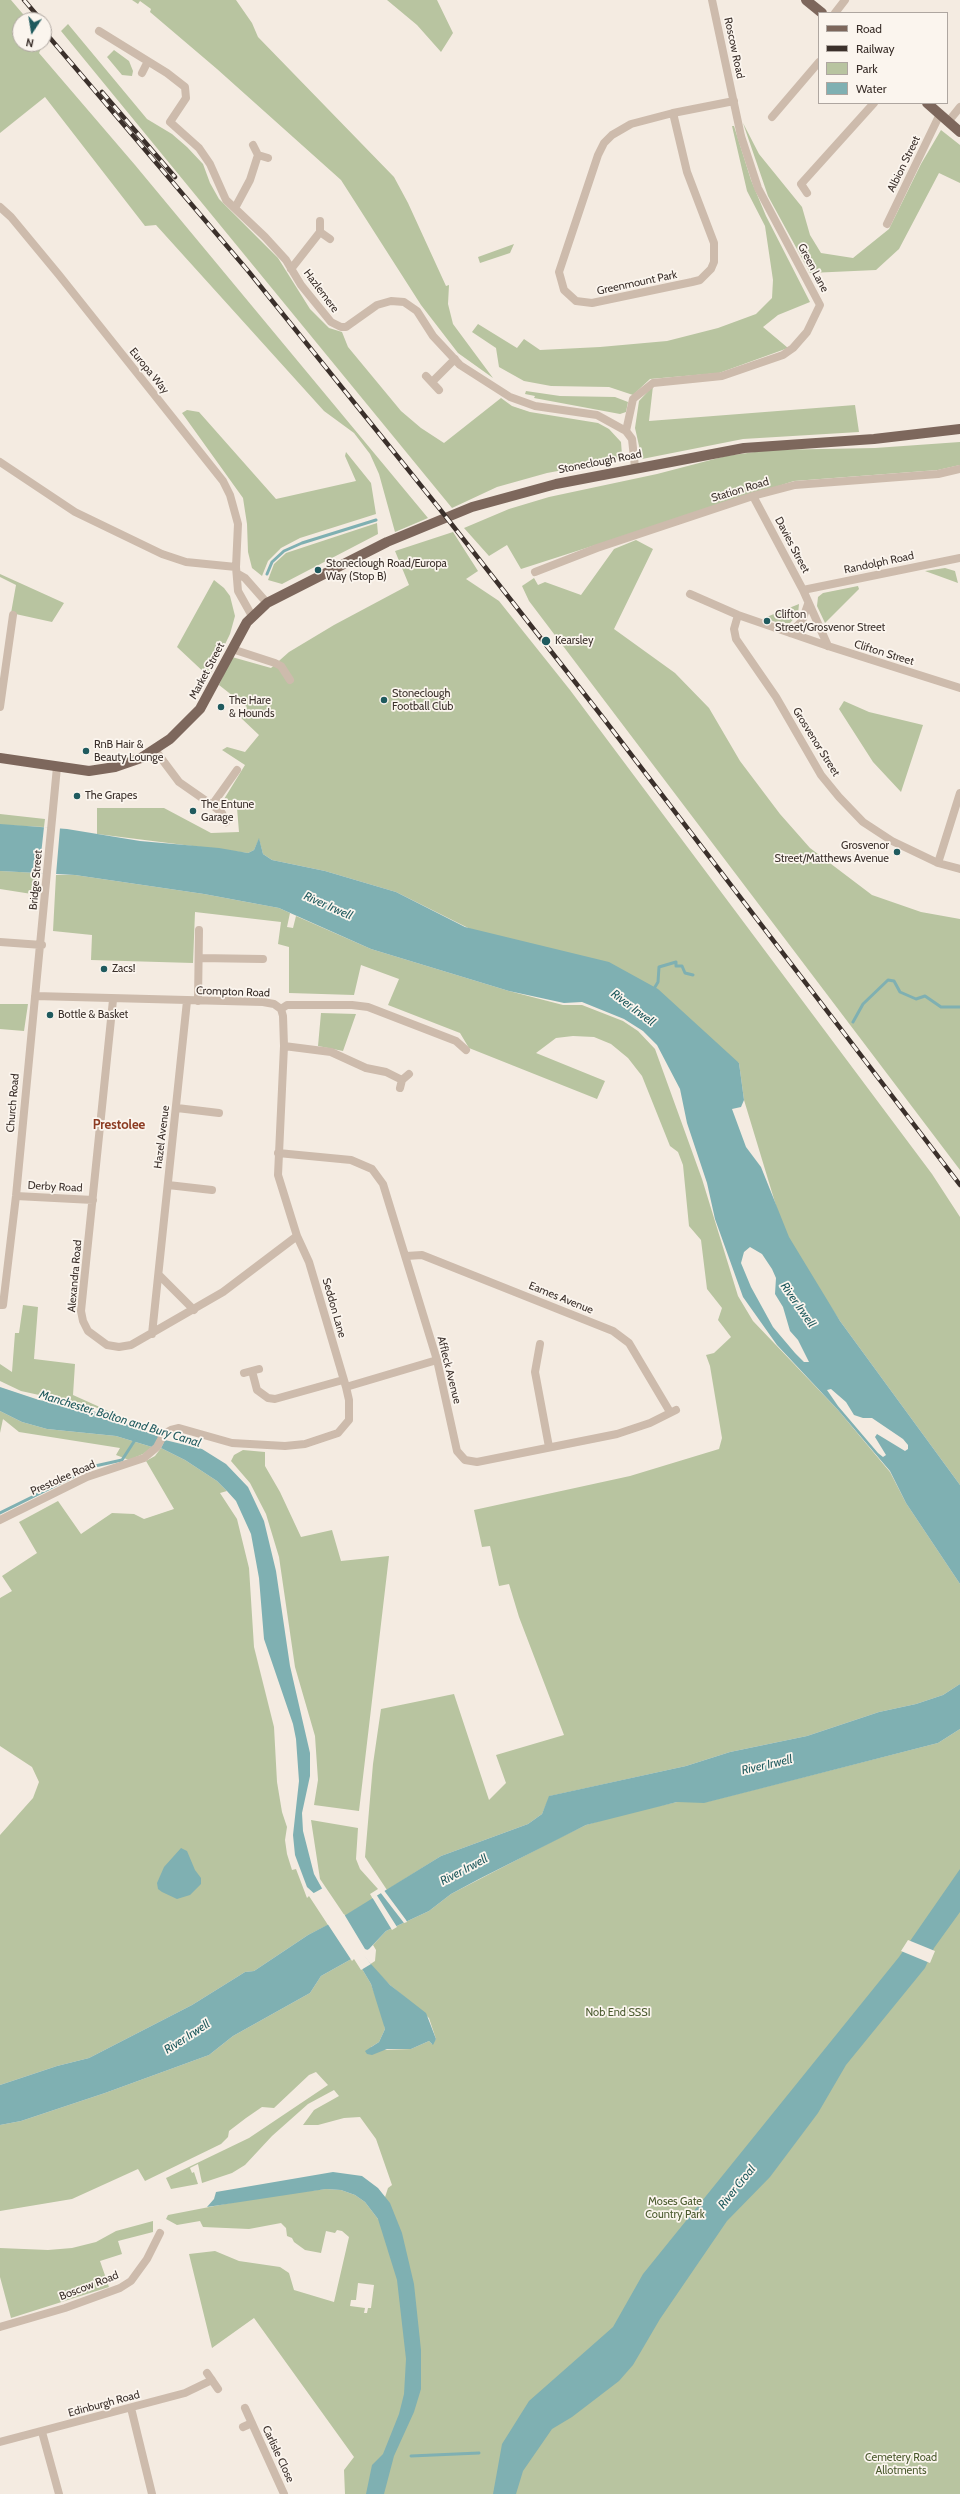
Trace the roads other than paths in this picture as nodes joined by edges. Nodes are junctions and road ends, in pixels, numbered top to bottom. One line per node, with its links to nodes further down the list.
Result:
1 (712, 0): 10 (street, Roscow Road)
2 (806, 0): 4 (main road)
3 (846, 0): 5 (street)
4 (821, 12)
5 (836, 12)
6 (99, 31): 7 (street, Hazlemere)
7 (147, 63): 9 (street); 24 (street, Hazlemere)
8 (818, 63): 16 (street)
9 (142, 73)
10 (734, 101): 14 (street, Greenmount Park); 33 (street, Green Lane)
11 (873, 104): 22 (street)
12 (929, 104): 15 (main road)
13 (960, 107): 17 (street)
14 (673, 113): 14 (street, Greenmount Park)
15 (940, 114): 17 (main road); 26 (street, Albion Street)
16 (772, 117)
17 (948, 122): 18 (main road)
18 (960, 132)
19 (253, 145): 20 (street)
20 (258, 155): 21 (street); 24 (street)
21 (268, 158)
22 (807, 193)
23 (0, 207): 39 (street, Europa Way)
24 (235, 208): 29 (street, Hazlemere)
25 (320, 221): 27 (street)
26 (887, 224)
27 (320, 232): 28 (street); 29 (street)
28 (330, 239)
29 (291, 269): 30 (street, Hazlemere)
30 (455, 359): 31 (street); 33 (street, Hazlemere)
31 (439, 390)
32 (960, 429): 35 (main road, Stoneclough Road)
33 (626, 431): 35 (street)
34 (0, 462): 39 (street)
35 (635, 467): 43 (main road, Stoneclough Road)
36 (960, 469): 37 (street, Station Road)
37 (753, 496): 40 (street, Station Road); 41 (street, Davies Street)
38 (960, 558): 41 (street, Randolph Road)
39 (237, 570): 43 (street); 47 (street, Europa Way)
40 (535, 572)
41 (803, 590): 44 (street, Davies Street)
42 (690, 594): 46 (street, Clifton Street)
43 (267, 603): 47 (main road, Market Street)
44 (808, 604): 48 (street); 49 (street, Davies Street)
45 (13, 614): 51 (street)
46 (738, 615): 48 (street, Clifton Street); 62 (street, Grosvenor Street)
47 (252, 616): 50 (main road, Market Street)
48 (790, 633): 49 (street, Clifton Street)
49 (828, 646): 53 (street, Clifton Street)
50 (232, 649): 52 (street); 55 (main road, Market Street)
51 (4, 656): 54 (street)
52 (290, 680)
53 (960, 688)
54 (0, 707)
55 (155, 750): 57 (main road, Market Street); 60 (street)
56 (0, 758): 57 (main road, Market Street)
57 (58, 767): 66 (street, Bridge Street)
58 (237, 770): 60 (street)
59 (960, 793): 62 (street)
60 (212, 804): 61 (street)
61 (226, 822)
62 (938, 863): 63 (street, Grosvenor Street)
63 (960, 870)
64 (200, 930): 67 (street)
65 (0, 942): 66 (street)
66 (42, 945): 69 (street, Bridge Street)
67 (199, 958): 68 (street); 72 (street)
68 (264, 959)
69 (35, 996): 70 (street, Crompton Road); 82 (street, Church Road)
70 (113, 1000): 71 (street, Crompton Road); 83 (street, Alexandra Road)
71 (187, 1001): 72 (street, Crompton Road); 77 (street, Hazel Avenue)
72 (198, 1001): 73 (street, Crompton Road)
73 (281, 1009): 74 (street, Seddon Lane); 75 (street, Crompton Road)
74 (284, 1046): 76 (street); 79 (street, Seddon Lane)
75 (466, 1050)
76 (409, 1074)
77 (177, 1108): 78 (street); 80 (street, Hazel Avenue)
78 (219, 1113)
79 (278, 1153): 84 (street, Seddon Lane); 85 (street, Affleck Avenue)
80 (168, 1184): 81 (street); 87 (street, Hazel Avenue)
81 (212, 1190)
82 (16, 1196): 83 (street, Derby Road); 86 (street, Church Road)
83 (92, 1200): 90 (street, Alexandra Road)
84 (297, 1236): 89 (street, Alexandra Road); 96 (street, Seddon Lane)
85 (406, 1256): 94 (street, Affleck Avenue); 97 (street, Eames Avenue)
86 (4, 1260): 88 (street, Church Road)
87 (160, 1276): 89 (street); 90 (street, Hazel Avenue)
88 (0, 1305)
89 (194, 1310): 90 (street, Alexandra Road)
90 (152, 1334)
91 (540, 1344): 92 (street)
92 (538, 1354): 93 (street); 99 (street)
93 (547, 1356)
94 (437, 1360): 96 (street); 99 (street, Affleck Avenue)
95 (252, 1371): 96 (street)
96 (345, 1383): 98 (street, Seddon Lane)
97 (673, 1411): 99 (street, Affleck Avenue)
98 (157, 1447): 100 (street, Prestolee Road)
99 (549, 1447)
100 (0, 1520)
101 (160, 2233): 102 (street, Boscow Road)
102 (0, 2327)
103 (218, 2389): 104 (street, Edinburgh Road)
104 (131, 2408): 108 (street, Edinburgh Road); 111 (street)
105 (245, 2408): 106 (street, Carlisle Close)
106 (252, 2423): 107 (street, Carlisle Close); 112 (street, Carlisle Close)
107 (243, 2427)
108 (42, 2432): 109 (street, Edinburgh Road); 110 (street)
109 (0, 2442)
110 (59, 2494)
111 (152, 2494)
112 (284, 2494)

